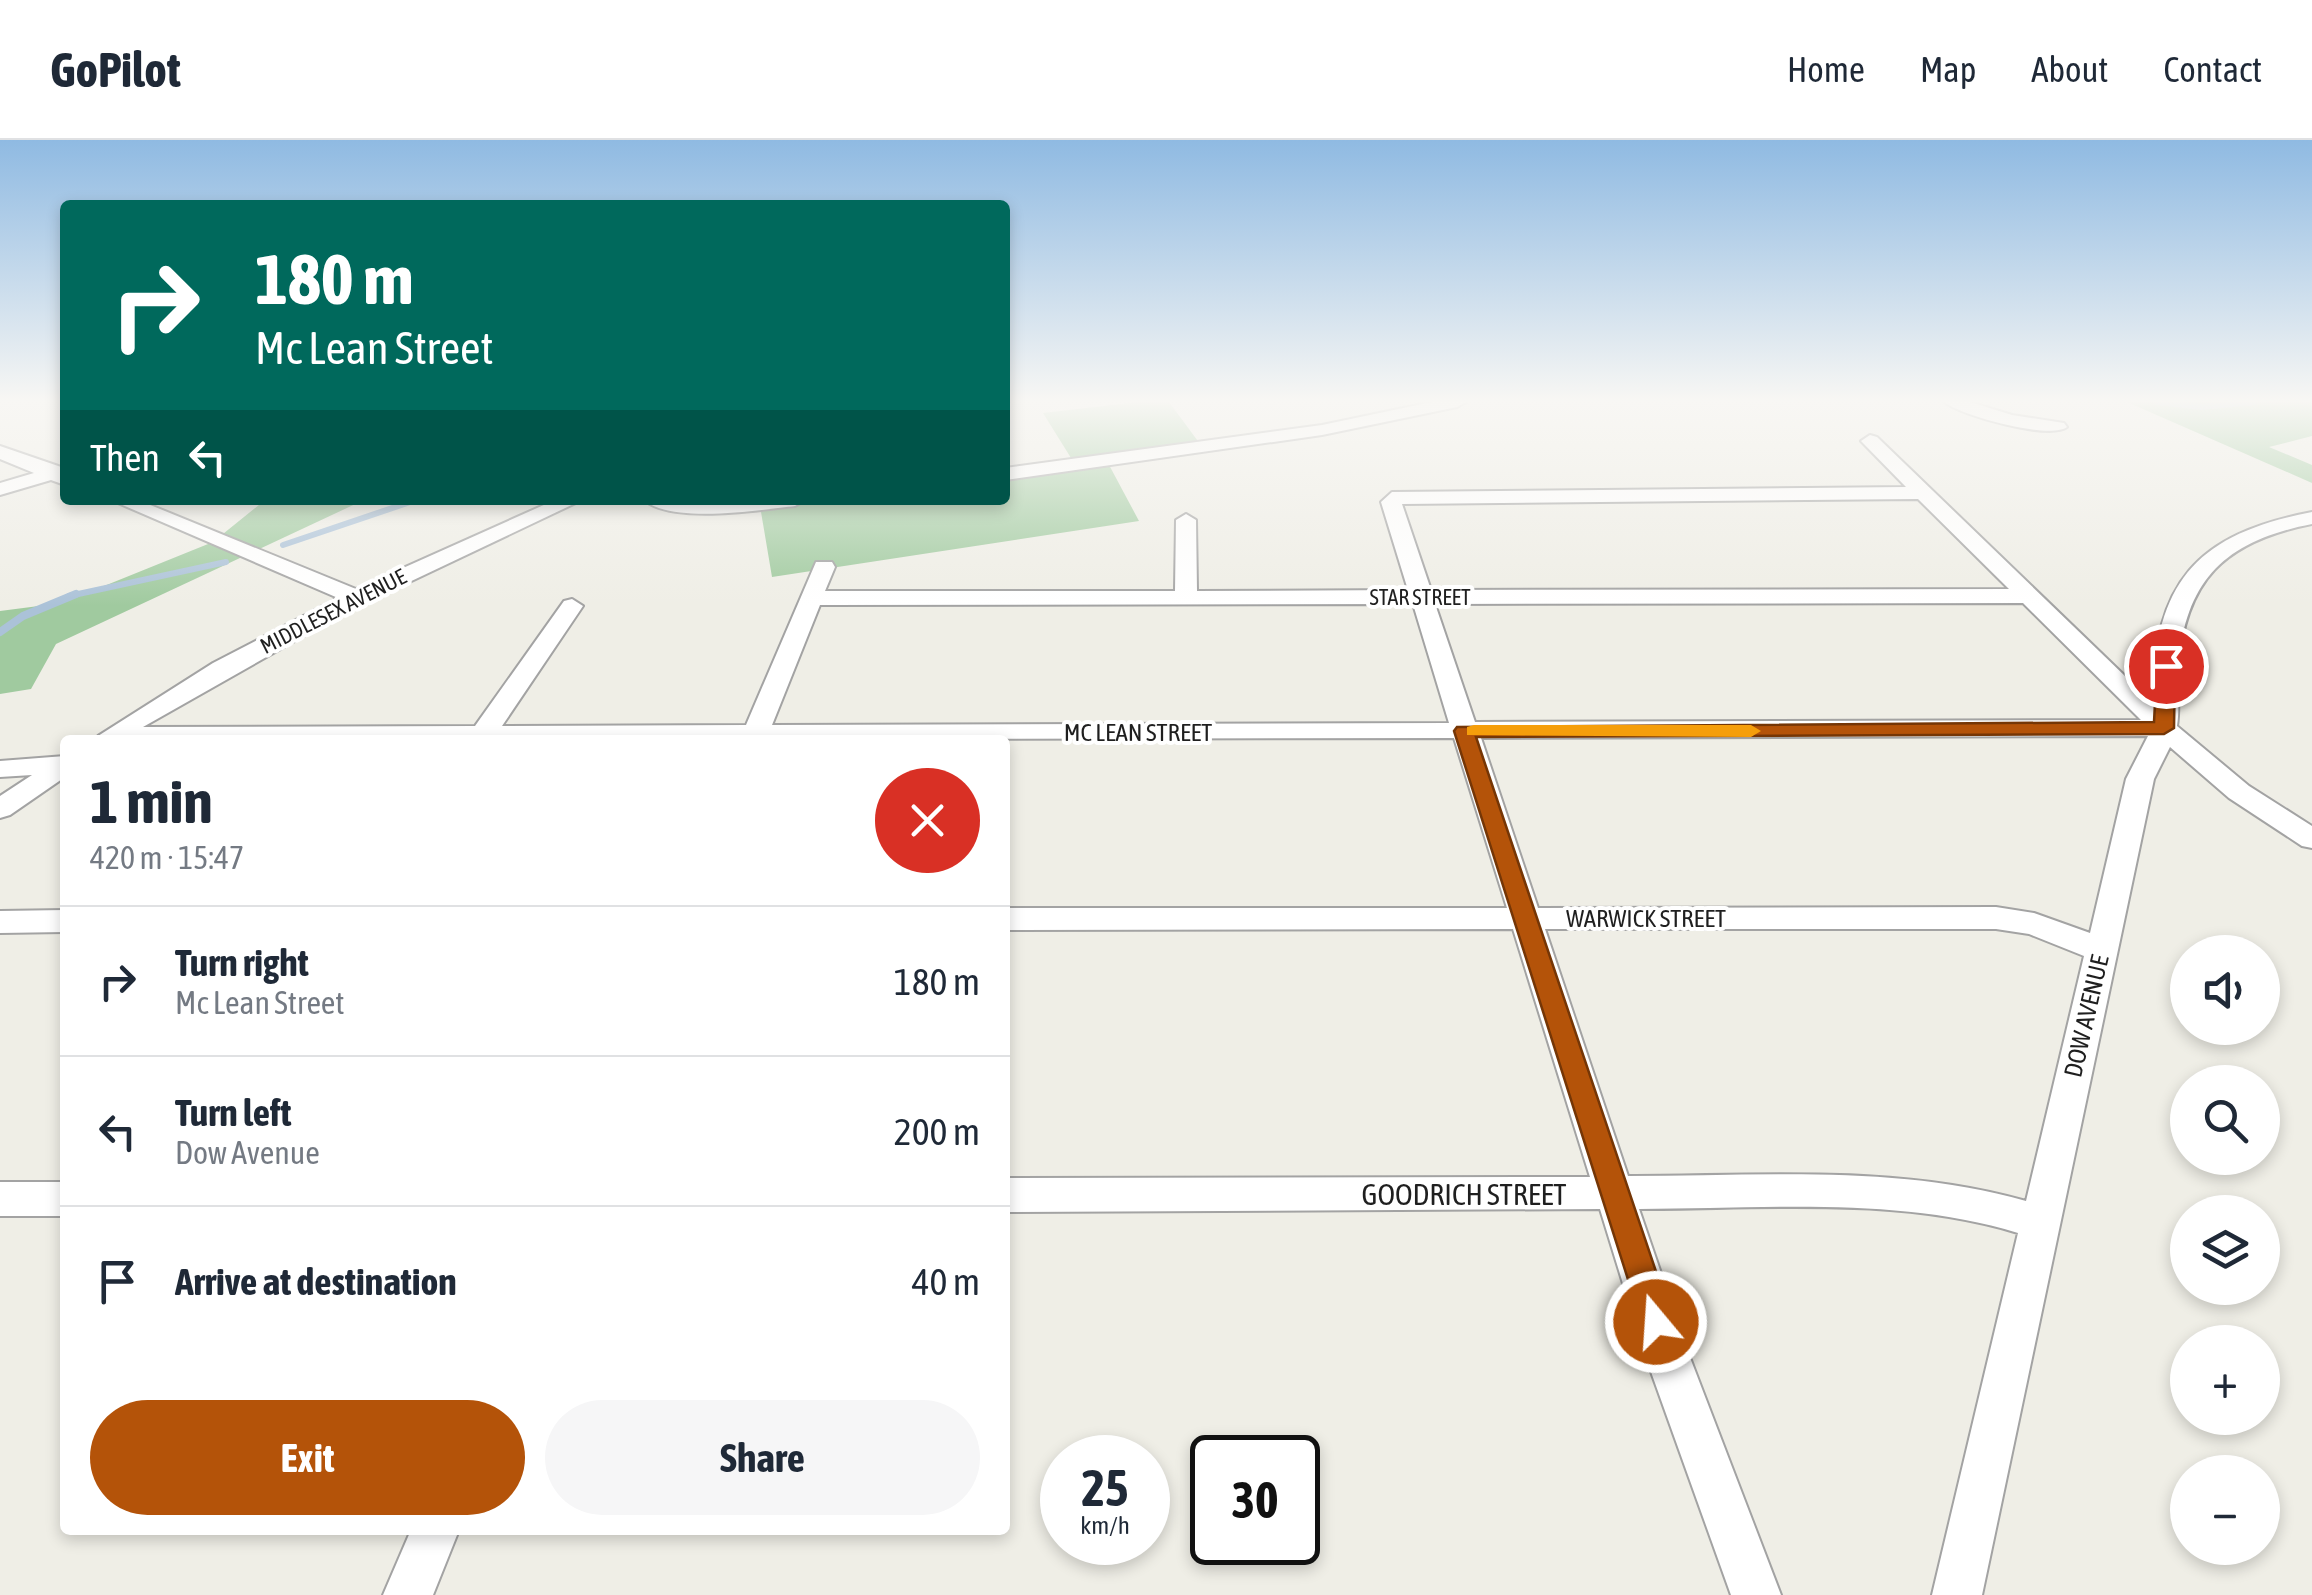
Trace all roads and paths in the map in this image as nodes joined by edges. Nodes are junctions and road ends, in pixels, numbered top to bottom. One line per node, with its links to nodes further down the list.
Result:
1 (1899, 470): 4 (street)
2 (60, 474): 3 (street)
3 (0, 489)
4 (1922, 493): 13 (street); 15 (street)
5 (132, 505): 12 (street)
6 (561, 505): 12 (street, MIDDLESEX AVENUE)
7 (688, 505): 8 (street)
8 (751, 505)
9 (2312, 518): 18 (street, DOW AVENUE)
10 (1186, 520): 14 (street)
11 (824, 566): 16 (street)
12 (354, 596): 21 (street, MIDDLESEX AVENUE)
13 (2030, 596): 15 (street, STAR STREET); 18 (street)
14 (1186, 597): 15 (street, STAR STREET); 16 (street, STAR STREET)
15 (1420, 597): 19 (street)
16 (811, 598): 24 (street)
17 (572, 606): 20 (street)
18 (2164, 728): 19 (street, MC LEAN STREET); 30 (street); 35 (street, DOW AVENUE)
19 (1464, 731): 25 (street, MC LEAN STREET); 31 (street)
20 (483, 734): 22 (street, MC LEAN STREET); 23 (street, MC LEAN STREET)
21 (113, 735)
22 (389, 735)
23 (573, 735)
24 (755, 735)
25 (991, 735)
26 (60, 765): 28 (street)
27 (60, 768): 29 (street)
28 (0, 769)
29 (0, 809)
30 (2312, 839)
31 (1524, 918): 32 (street, WARWICK STREET); 35 (street, WARWICK STREET); 36 (street)
32 (1010, 919)
33 (0, 922): 34 (street)
34 (60, 922)
35 (2102, 950): 40 (street, DOW AVENUE)
36 (1614, 1194): 37 (street, GOODRICH STREET); 40 (street, GOODRICH STREET); 43 (street)
37 (1010, 1195)
38 (0, 1199): 39 (street)
39 (60, 1199)
40 (2039, 1222): 44 (street, DOW AVENUE)
41 (432, 1535): 42 (street)
42 (408, 1595)
43 (1756, 1595)
44 (1957, 1595)

